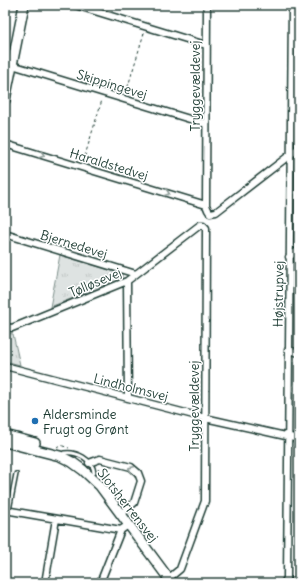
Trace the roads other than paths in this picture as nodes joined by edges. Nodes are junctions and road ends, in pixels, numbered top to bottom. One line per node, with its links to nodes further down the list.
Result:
1 (24, 5): 8 (street)
2 (74, 5): 7 (street)
3 (207, 5): 7 (street, Tryggevældevej)
4 (292, 5): 6 (street, Højstrupvej)
5 (299, 39): 6 (street)
6 (292, 44): 13 (street, Højstrupvej)
7 (206, 45): 10 (street, Tryggevældevej)
8 (12, 66): 9 (street); 10 (street, Skippingevej)
9 (5, 100)
10 (206, 124): 14 (street, Tryggevældevej)
11 (5, 144): 14 (street, Haraldstedvej, one-way to 14)
12 (299, 148): 13 (street)
13 (290, 155): 14 (street, Tryggevældevej); 18 (street, Højstrupvej)
14 (206, 205)
15 (203, 225): 19 (street, Tølløsevej); 26 (street, Tryggevældevej)
16 (5, 234): 19 (street, Bjernedevej)
17 (299, 250): 18 (street)
18 (289, 257): 22 (street, Højstrupvej)
19 (136, 274): 20 (street, Tølløsevej)
20 (126, 281): 21 (street, Tølløsevej); 25 (street)
21 (5, 327)
22 (288, 350): 23 (street); 28 (street, Højstrupvej)
23 (299, 353)
24 (5, 366): 25 (street, Lindholmsvej)
25 (128, 398): 26 (street, Lindholmsvej)
26 (205, 418): 28 (street, Lindholmsvej); 41 (street, Tryggevældevej)
27 (5, 435): 31 (street, Slotsherrensvej)
28 (288, 437): 29 (street, Lindholmsvej); 44 (street, Højstrupvej)
29 (299, 439)
30 (5, 442): 39 (street, Slotsherrensvej)
31 (64, 453): 32 (lane); 33 (street, Slotsherrensvej)
32 (89, 462): 33 (lane); 36 (street, Slotsherrensvej, one-way to 32)
33 (94, 473): 36 (street, Slotsherrensvej)
34 (16, 474): 35 (lane)
35 (7, 510): 37 (street); 38 (lane)
36 (124, 511): 40 (street, Slotsherrensvej)
37 (56, 519): 39 (street); 42 (street)
38 (5, 523)
39 (124, 528): 40 (street, Slotsherrensvej); 43 (street)
40 (159, 566): 41 (street, Slotsherrensvej)
41 (170, 581)
42 (44, 583)
43 (100, 583)
44 (284, 583)

